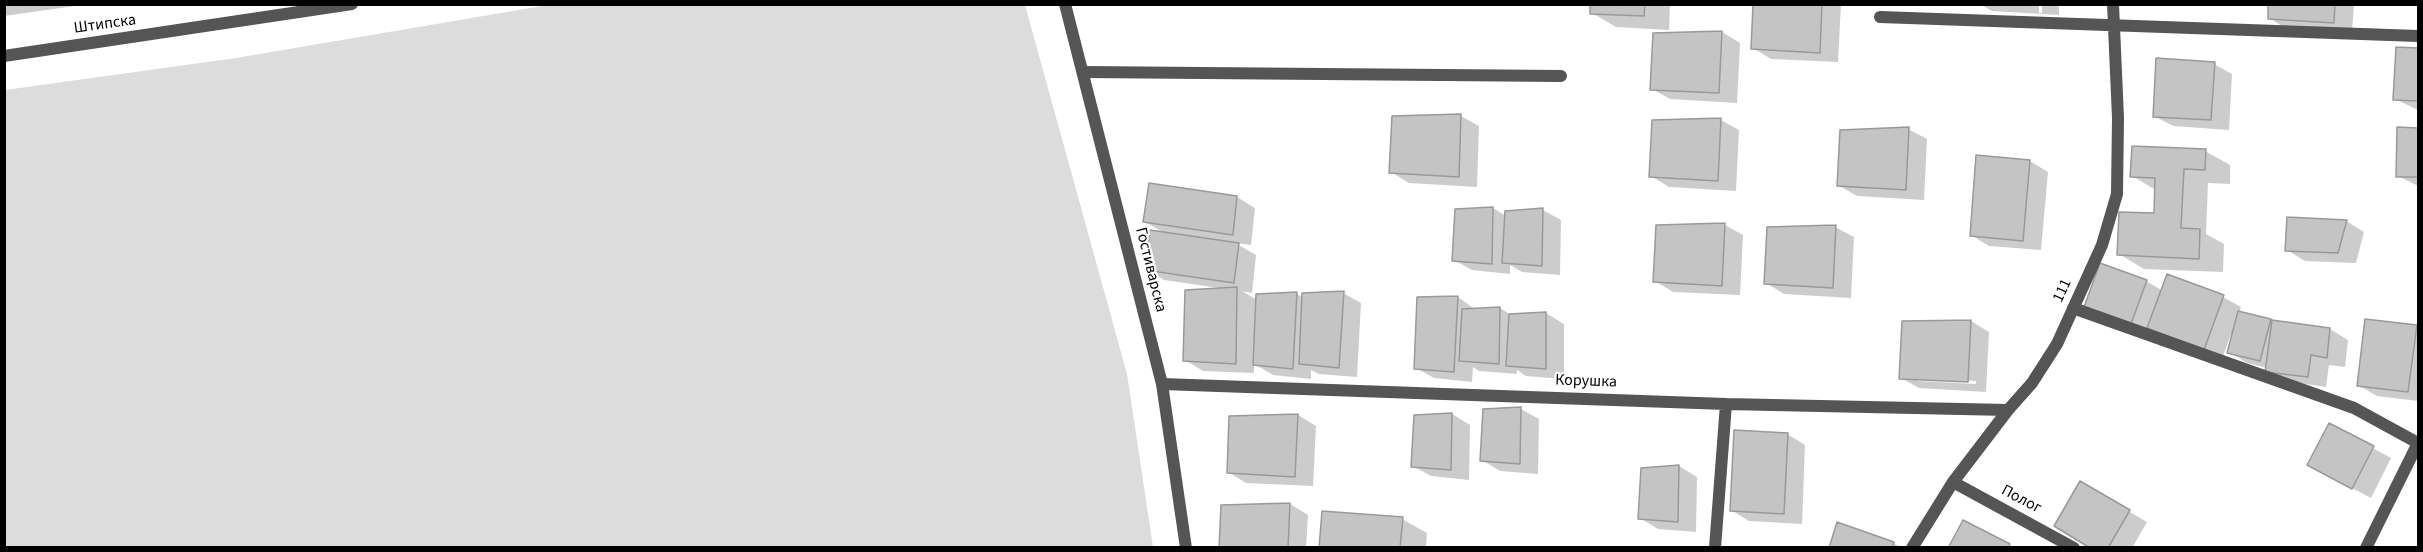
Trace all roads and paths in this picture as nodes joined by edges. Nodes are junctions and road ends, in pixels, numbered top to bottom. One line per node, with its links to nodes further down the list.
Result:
1 (352, 4): 7 (street, Штипска)
2 (1065, 4): 8 (street, Гостиварска)
3 (2113, 4): 5 (street, 111)
4 (1880, 17): 5 (street)
5 (2115, 24): 6 (street); 10 (street, 111)
6 (2418, 36)
7 (4, 56)
8 (1083, 72): 9 (street); 11 (street, Гостиварска)
9 (1561, 76)
10 (2073, 308): 13 (street, 111); 19 (street)
11 (1162, 384): 12 (street, Корушка); 15 (street, Гостиварска)
12 (1726, 404): 13 (street, Корушка); 16 (street)
13 (2008, 410): 14 (street, 111)
14 (1953, 482): 17 (street, 111); 18 (street, Полог)
15 (1186, 548)
16 (1715, 548)
17 (1912, 548)
18 (2074, 548)
19 (2367, 548)

